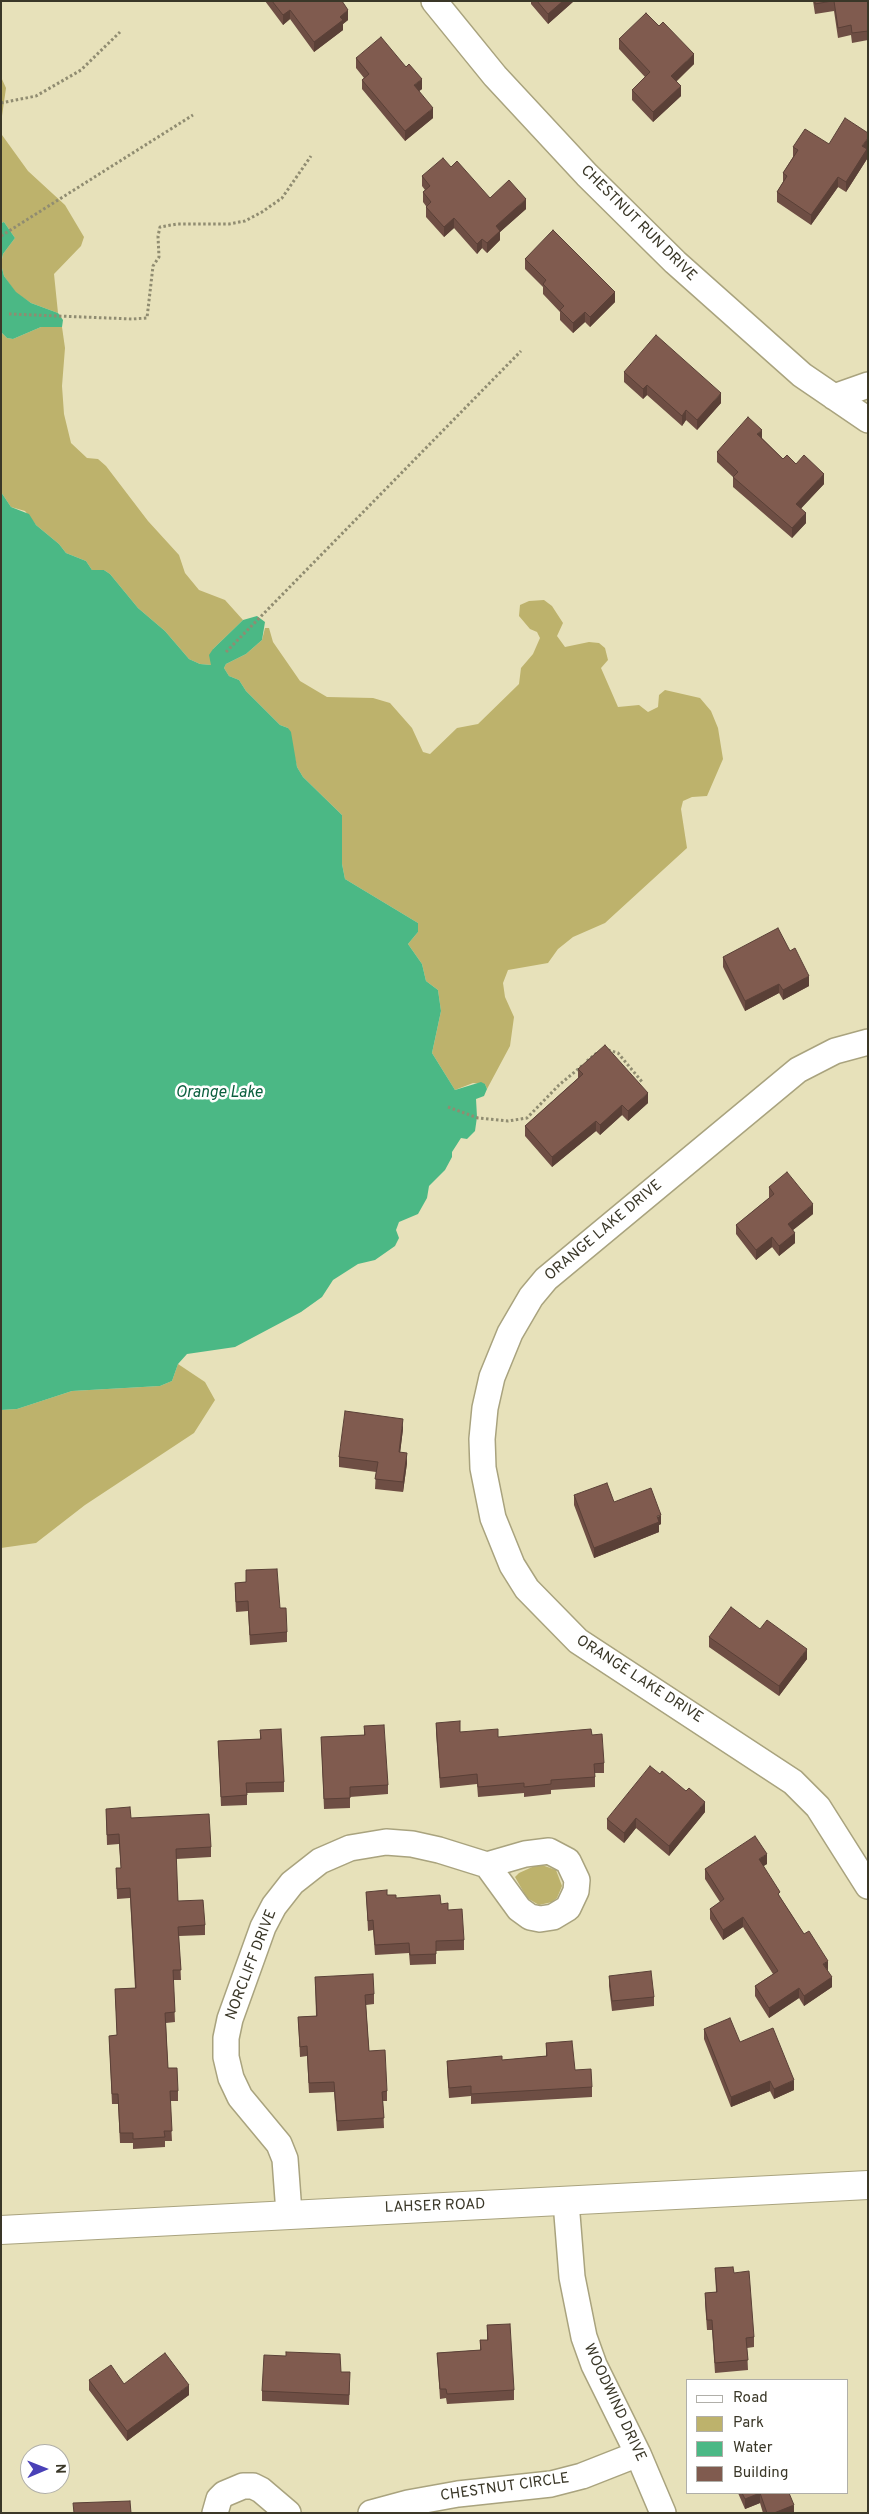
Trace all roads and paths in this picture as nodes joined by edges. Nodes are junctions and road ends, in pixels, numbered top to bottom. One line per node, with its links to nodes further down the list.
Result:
1 (434, 1): 10 (street, CHESTNUT RUN DRIVE)
2 (120, 32): 3 (path)
3 (1, 103)
4 (193, 115): 6 (path)
5 (311, 156): 7 (path)
6 (1, 236)
7 (9, 314)
8 (521, 350): 12 (path)
9 (868, 385): 10 (street)
10 (834, 397): 11 (street, CHESTNUT RUN DRIVE)
11 (868, 420)
12 (226, 652)
13 (868, 1042): 17 (street, ORANGE LAKE DRIVE)
14 (643, 1083): 15 (path)
15 (448, 1108)
16 (487, 1865): 20 (street, NORCLIFF DRIVE)
17 (868, 1886)
18 (868, 2185): 19 (street, LAHSER ROAD)
19 (566, 2202): 20 (street, LAHSER ROAD); 22 (street, WOODWIND DRIVE)
20 (289, 2213): 21 (street, LAHSER ROAD)
21 (1, 2230)
22 (638, 2454): 25 (street, CHESTNUT CIRCLE); 26 (street, WOODWIND DRIVE)
23 (215, 2513): 24 (street)
24 (288, 2513)
25 (371, 2513)
26 (663, 2513)

